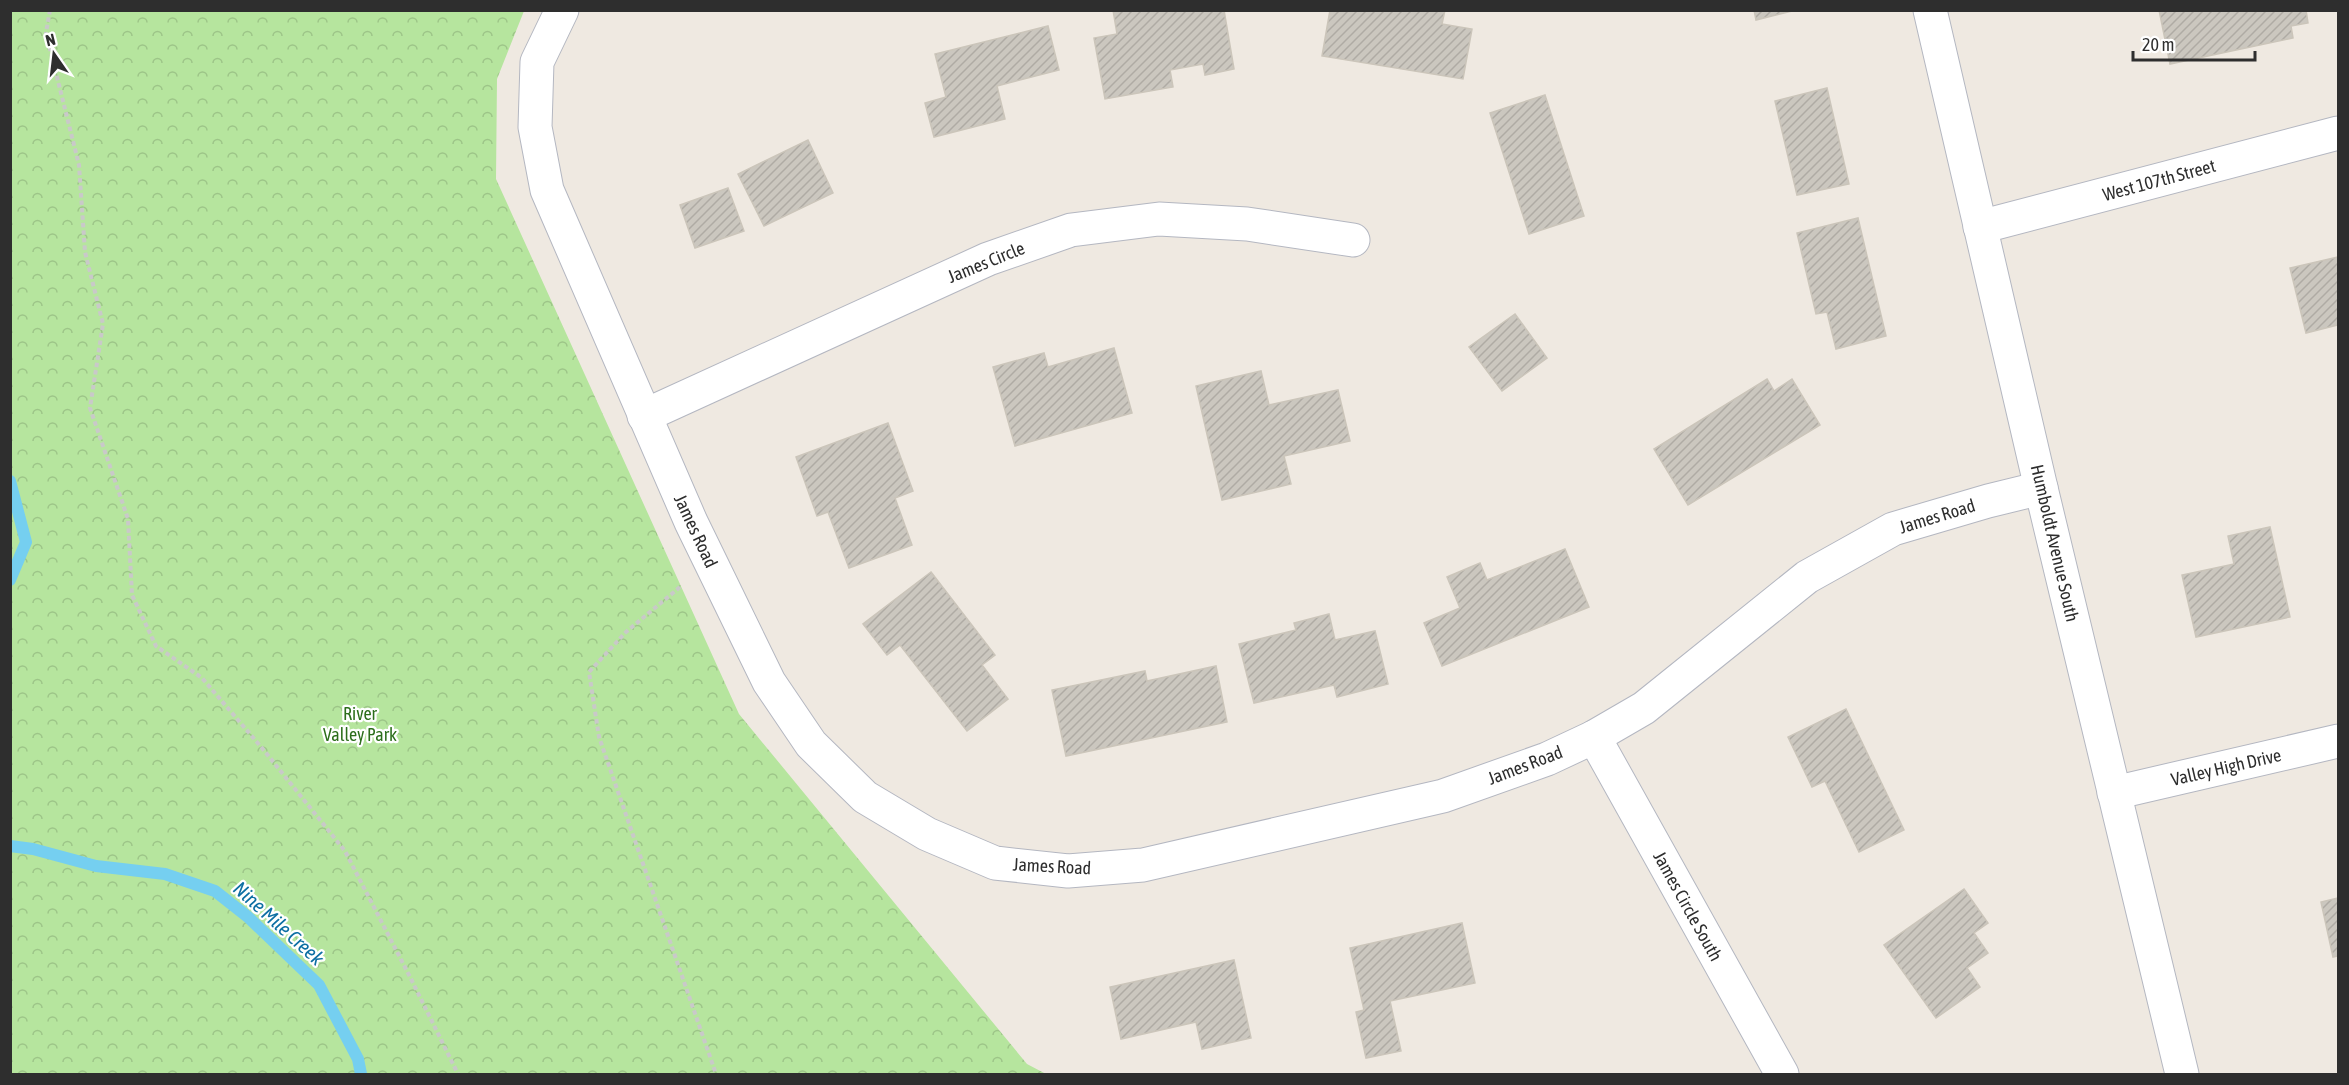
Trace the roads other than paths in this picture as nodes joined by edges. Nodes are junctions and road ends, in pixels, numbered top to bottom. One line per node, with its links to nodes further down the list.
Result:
1 (562, 10): 6 (street, James Road)
2 (1930, 10): 4 (street, Humboldt Avenue South)
3 (2338, 133): 4 (street, West 107th Street)
4 (1980, 227): 7 (street, Humboldt Avenue South)
5 (1353, 240): 6 (street, James Circle)
6 (644, 416): 8 (street, James Road)
7 (2041, 488): 8 (street, James Road); 10 (street, Humboldt Avenue South)
8 (1594, 737): 11 (street, James Circle South)
9 (2338, 741): 10 (street, Valley High Drive)
10 (2114, 793): 12 (street, Humboldt Avenue South)
11 (1782, 1074)
12 (2182, 1074)

